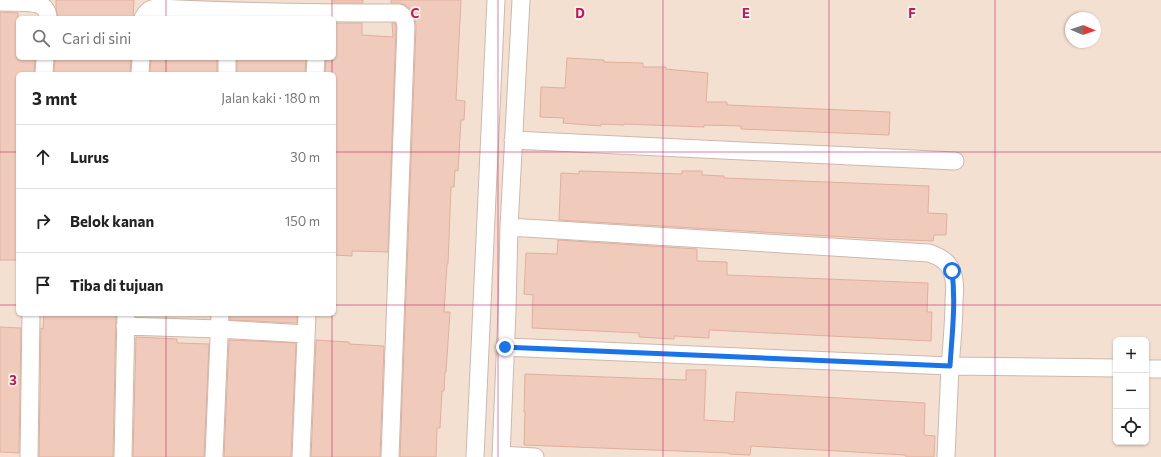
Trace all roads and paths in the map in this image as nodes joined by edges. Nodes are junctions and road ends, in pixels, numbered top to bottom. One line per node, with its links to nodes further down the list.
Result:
1 (496, 0): 36 (street)
2 (521, 0): 17 (street)
3 (0, 2): 7 (street)
4 (277, 6): 5 (street); 6 (street)
5 (228, 15): 8 (street)
6 (317, 15): 35 (street)
7 (48, 16)
8 (144, 16)
9 (45, 60): 13 (street)
10 (141, 60): 14 (street)
11 (227, 60): 15 (street)
12 (316, 60): 16 (street)
13 (44, 72)
14 (140, 72)
15 (227, 72)
16 (315, 72)
17 (513, 140): 18 (street); 19 (street)
18 (955, 161)
19 (508, 227): 25 (street); 26 (street)
20 (31, 316): 31 (street)
21 (307, 316): 24 (street)
22 (126, 320): 23 (street); 32 (street)
23 (219, 322): 24 (street); 33 (street)
24 (306, 334): 34 (street)
25 (505, 347): 26 (street); 30 (street)
26 (950, 366): 27 (street); 38 (street)
27 (1113, 368)
28 (1149, 369): 29 (street)
29 (1161, 369)
30 (501, 456): 37 (street)
31 (29, 457)
32 (122, 457)
33 (214, 457)
34 (301, 457)
35 (390, 457)
36 (475, 457)
37 (535, 457)
38 (946, 457)

